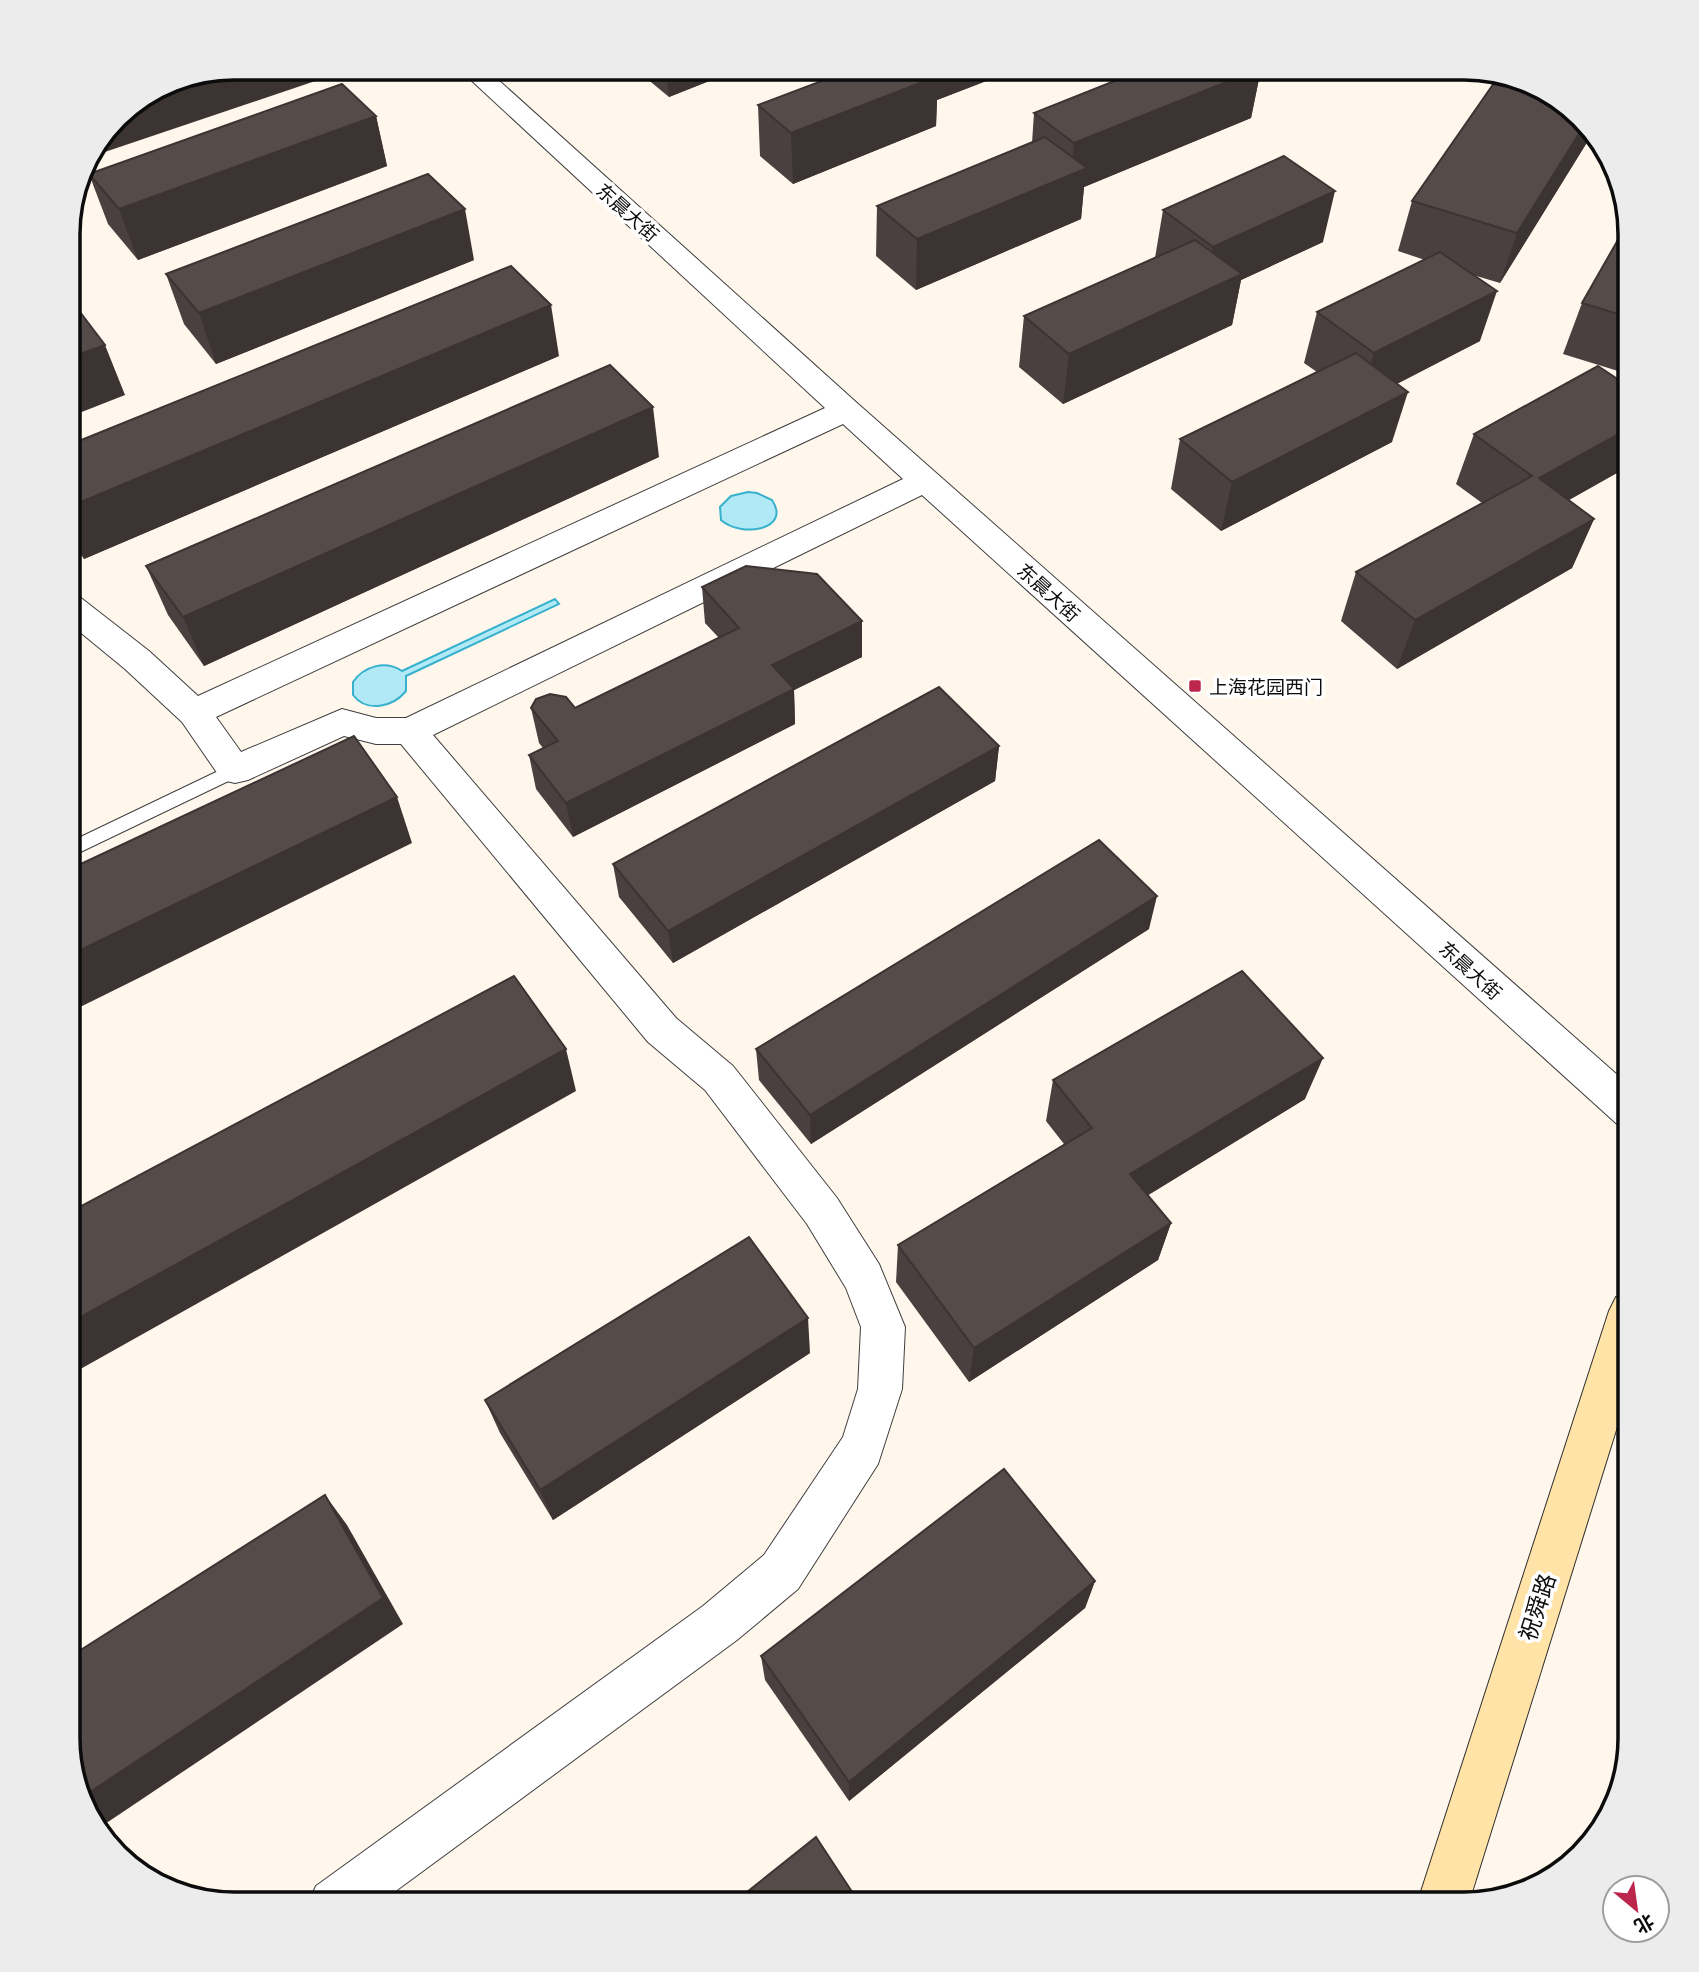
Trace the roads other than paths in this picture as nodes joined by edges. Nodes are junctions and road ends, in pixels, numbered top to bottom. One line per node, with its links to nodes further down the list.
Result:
1 (484, 81): 2 (street, 东晨大街)
2 (846, 410): 3 (street, 东晨大街); 5 (street)
3 (925, 481): 6 (street); 9 (street, 东晨大街)
4 (81, 615): 5 (street)
5 (194, 713): 7 (street)
6 (410, 731): 7 (street); 11 (street)
7 (235, 770): 8 (lane)
8 (81, 844)
9 (1618, 1100)
10 (1618, 1352): 12 (main road, 祝舜路)
11 (350, 1892)
12 (1447, 1892)

